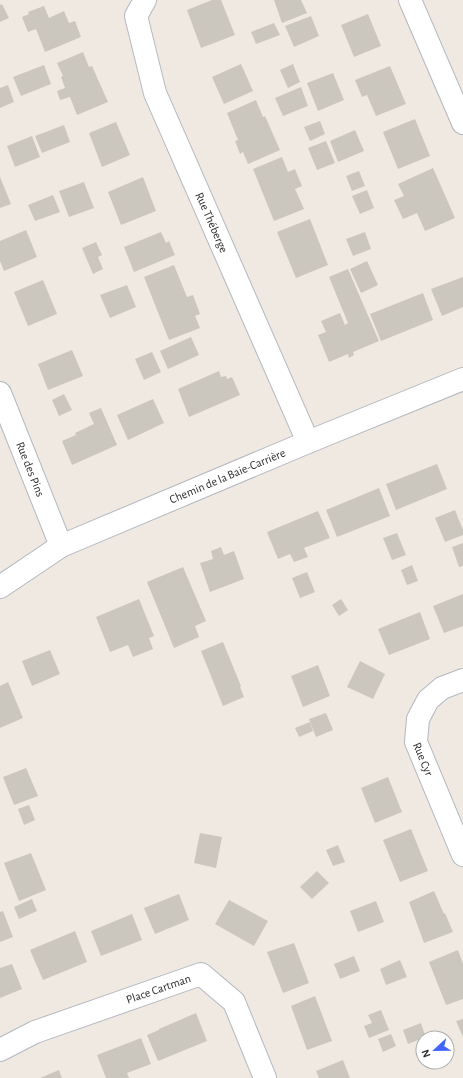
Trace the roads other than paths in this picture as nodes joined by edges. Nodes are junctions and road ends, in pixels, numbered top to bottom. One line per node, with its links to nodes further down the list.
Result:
1 (145, 0): 6 (street, Rue Théberge)
2 (410, 0): 3 (street)
3 (463, 123)
4 (463, 379): 6 (street, Chemin de la Baie-Carrière)
5 (0, 393): 7 (street, Rue des Pins)
6 (308, 442): 7 (street, Chemin de la Baie-Carrière)
7 (61, 546): 8 (street, Chemin de la Baie-Carrière)
8 (0, 587)
9 (463, 680): 10 (street, Rue Cyr)
10 (463, 855)
11 (0, 1050): 12 (street, Place Cartman)
12 (265, 1078)

